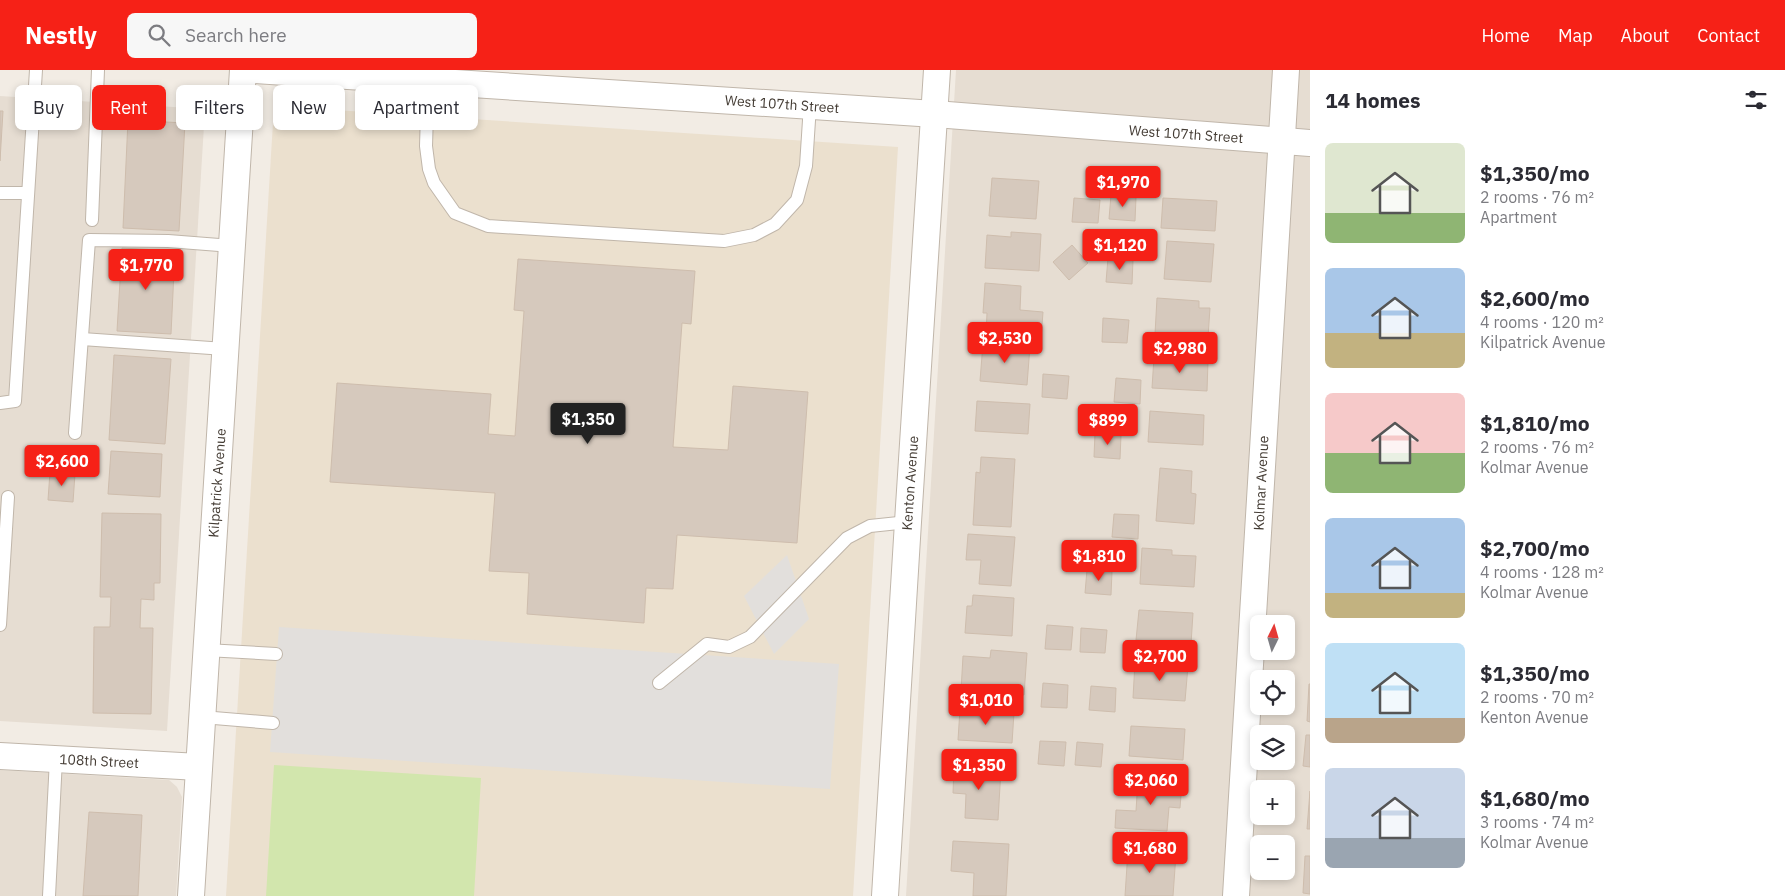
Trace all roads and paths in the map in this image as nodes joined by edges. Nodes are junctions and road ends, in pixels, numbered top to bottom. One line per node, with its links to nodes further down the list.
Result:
1 (36, 70): 13 (lane)
2 (98, 70): 14 (lane)
3 (243, 70): 15 (street, Kilpatrick Avenue)
4 (254, 70): 7 (street, West 107th Street)
5 (938, 70): 9 (street, Kenton Avenue)
6 (1286, 70): 10 (street, Kolmar Avenue)
7 (428, 81): 8 (street, West 107th Street); 8 (lane)
8 (810, 105): 9 (street, West 107th Street)
9 (935, 114): 10 (street, West 107th Street); 21 (street, Kenton Avenue)
10 (1281, 142): 11 (street, West 107th Street); 34 (street, Kolmar Avenue)
11 (1310, 143)
12 (0, 192): 13 (lane)
13 (28, 193): 18 (lane)
14 (92, 220)
15 (232, 246): 16 (lane); 17 (street, Kilpatrick Avenue)
16 (82, 339): 17 (lane); 19 (lane)
17 (225, 349): 23 (street, Kilpatrick Avenue)
18 (0, 403)
19 (75, 433)
20 (8, 497): 22 (lane)
21 (908, 522): 25 (lane); 33 (street, Kenton Avenue)
22 (0, 625)
23 (206, 650): 24 (lane); 26 (street, Kilpatrick Avenue)
24 (276, 654)
25 (659, 683)
26 (202, 718): 27 (lane); 30 (street, Kilpatrick Avenue)
27 (273, 722)
28 (0, 756): 29 (street, 108th Street)
29 (56, 759): 30 (street, 108th Street); 31 (lane)
30 (199, 768): 32 (street, Kilpatrick Avenue)
31 (49, 896)
32 (191, 896)
33 (885, 896)
34 (1236, 896)

